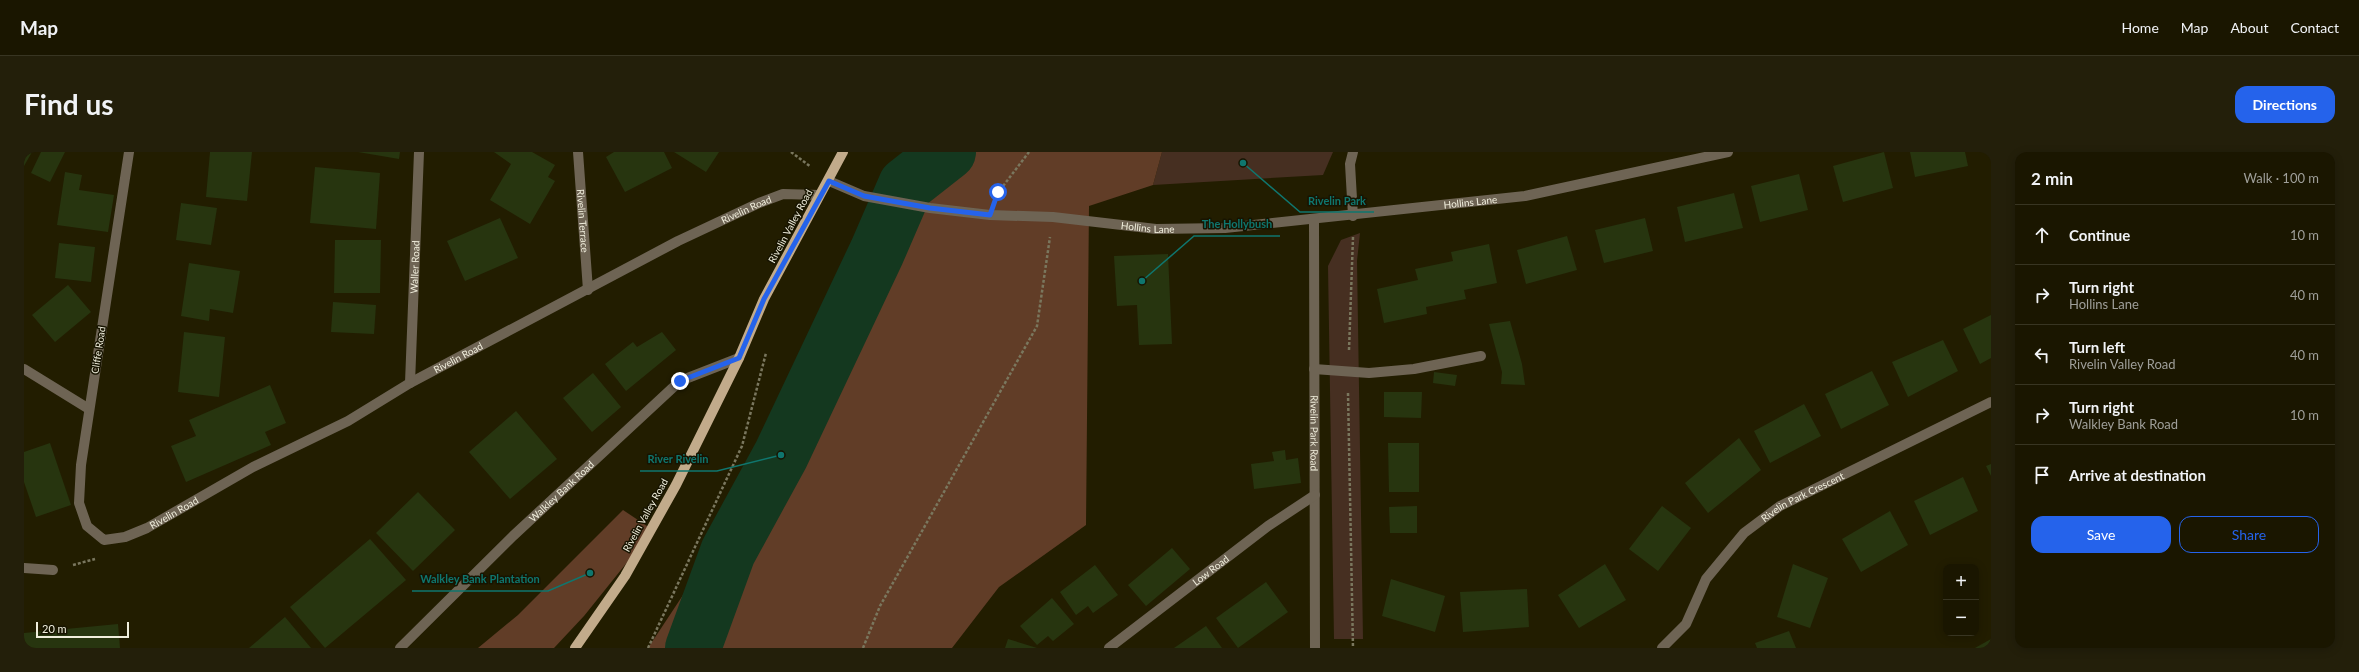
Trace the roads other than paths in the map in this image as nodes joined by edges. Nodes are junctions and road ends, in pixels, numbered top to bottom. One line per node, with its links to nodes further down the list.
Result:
1 (129, 152): 18 (street, Cliffe Road)
2 (419, 152): 16 (street, Waller Road)
3 (578, 152): 11 (street, Rivelin Terrace)
4 (843, 152): 7 (main road, Rivelin Valley Road)
5 (1353, 152): 9 (street)
6 (1728, 152): 9 (street, Hollins Lane)
7 (829, 181): 8 (main road, Rivelin Valley Road); 10 (street, Hollins Lane)
8 (820, 195): 11 (street, Rivelin Road); 13 (main road, Rivelin Valley Road)
9 (1353, 216): 10 (street, Hollins Lane)
10 (1314, 218): 15 (street, Rivelin Park Road)
11 (588, 290): 16 (street, Rivelin Road)
12 (1481, 356): 15 (street)
13 (739, 358): 23 (street, Walkley Bank Road); 24 (main road, Rivelin Valley Road)
14 (24, 368): 18 (street)
15 (1314, 369): 19 (street, Rivelin Park Road)
16 (410, 383): 20 (street, Rivelin Road)
17 (1991, 402): 27 (street, Rivelin Park Crescent)
18 (89, 409): 20 (street, Cliffe Road)
19 (1315, 495): 25 (street, Low Road); 26 (street, Rivelin Park Road)
20 (104, 540)
21 (24, 568): 22 (street)
22 (52, 570)
23 (400, 648)
24 (575, 648)
25 (1109, 648)
26 (1315, 648)
27 (1662, 648)

